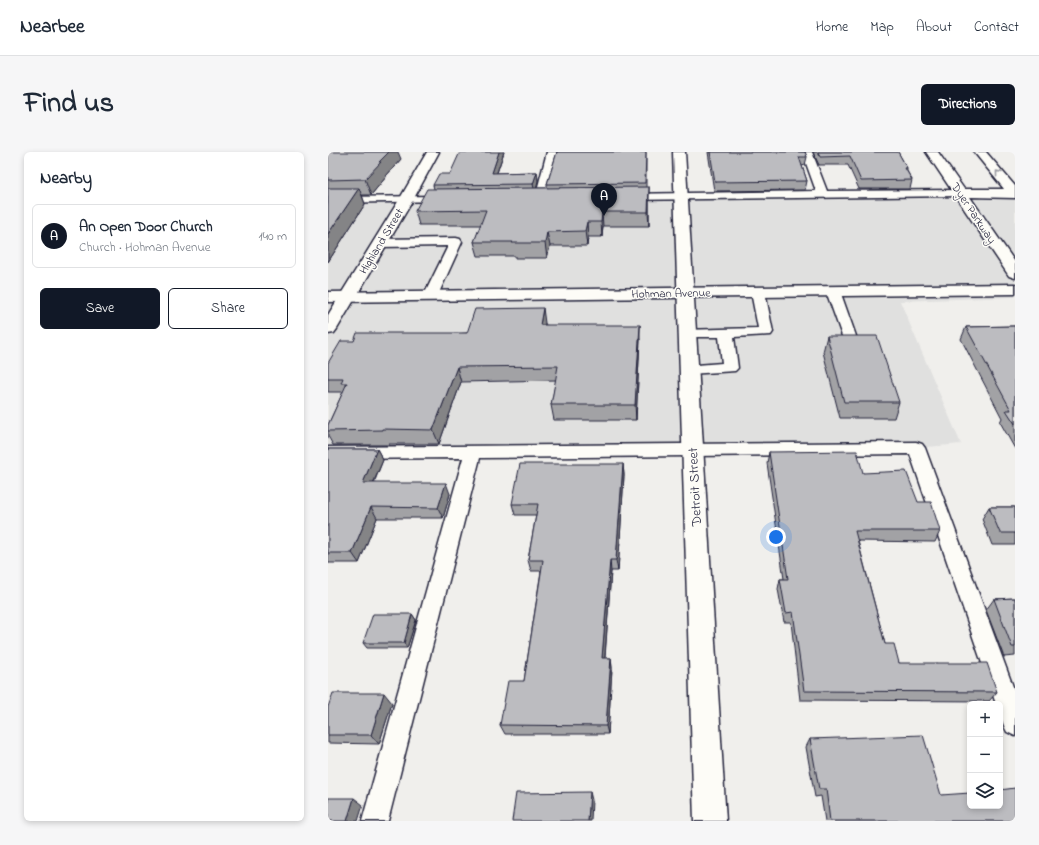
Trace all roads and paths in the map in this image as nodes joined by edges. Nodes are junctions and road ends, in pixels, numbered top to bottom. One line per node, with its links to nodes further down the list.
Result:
1 (432, 152): 15 (street, Highland Street)
2 (552, 152): 12 (lane)
3 (679, 152): 10 (street, Detroit Street)
4 (807, 152): 9 (lane)
5 (932, 152): 7 (street, Dyer Parkway)
6 (980, 152): 8 (street, one-way to 6)
7 (960, 193): 8 (street); 9 (lane); 17 (street, Dyer Parkway)
8 (1015, 194)
9 (822, 195): 10 (lane)
10 (681, 196): 11 (lane); 20 (street, Detroit Street)
11 (611, 197)
12 (540, 198)
13 (453, 199): 15 (lane)
14 (328, 200): 15 (lane)
15 (406, 200): 16 (street, Highland Street)
16 (380, 243): 22 (lane); 23 (street, Highland Street)
17 (1015, 273)
18 (1015, 289): 19 (street, Hohman Avenue)
19 (833, 291): 21 (street, Hohman Avenue); 28 (lane)
20 (686, 292): 21 (street, Hohman Avenue); 22 (street, Hohman Avenue); 27 (street, Detroit Street)
21 (758, 292): 26 (lane)
22 (432, 295): 23 (street, Hohman Avenue)
23 (346, 296): 24 (street, Hohman Avenue); 25 (street, Highland Street)
24 (328, 297)
25 (328, 329)
26 (726, 332): 27 (lane); 29 (lane)
27 (687, 333): 29 (street, Detroit Street)
28 (849, 336)
29 (689, 369): 30 (street, Detroit Street)
30 (693, 450): 31 (lane); 33 (lane); 35 (street, Detroit Street)
31 (473, 452): 32 (lane); 34 (lane)
32 (328, 453)
33 (1015, 724)
34 (375, 821)
35 (710, 821)

